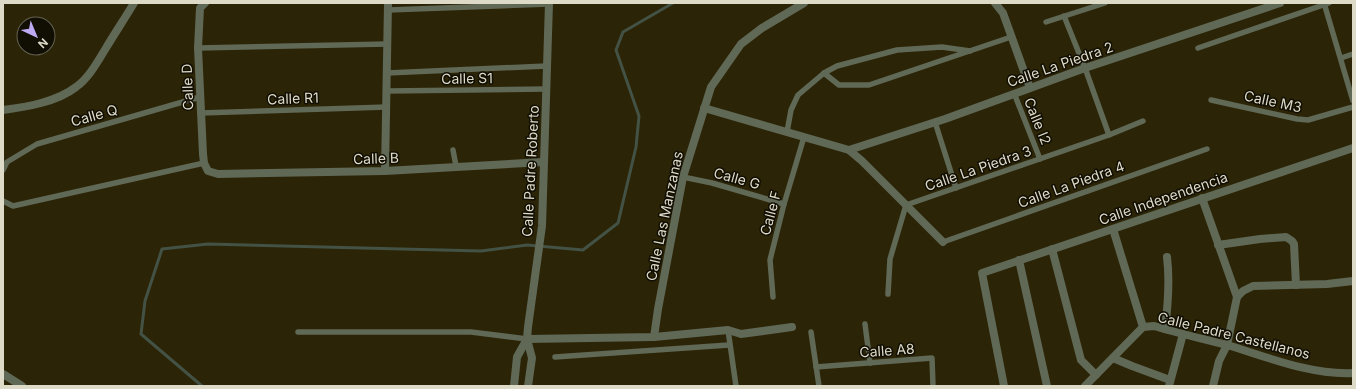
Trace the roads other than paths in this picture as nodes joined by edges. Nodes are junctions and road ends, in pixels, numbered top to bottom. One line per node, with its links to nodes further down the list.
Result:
1 (134, 3): 33 (street)
2 (205, 3): 14 (street, Calle D)
3 (804, 3): 32 (street, Calle Las Manzanas)
4 (995, 3): 12 (street)
5 (1105, 3): 10 (lane)
6 (1280, 3): 20 (street, Calle La Piedra 2)
7 (1326, 3): 15 (lane); 18 (lane)
8 (549, 4): 9 (lane); 19 (street, Calle Padre Roberto)
9 (388, 6): 13 (street)
10 (1064, 16): 11 (lane); 20 (lane)
11 (1046, 22)
12 (1011, 37): 16 (lane); 23 (street)
13 (388, 44): 14 (lane); 21 (street)
14 (198, 48): 27 (street, Calle D)
15 (1198, 48)
16 (970, 51): 22 (lane); 22 (lane)
17 (1353, 54): 18 (lane)
18 (1341, 58): 29 (lane)
19 (547, 66): 21 (lane); 24 (street, Calle Padre Roberto)
20 (1085, 68): 23 (street, Calle La Piedra 2); 38 (lane)
21 (387, 72): 25 (street)
22 (824, 73): 37 (lane)
23 (1030, 88): 26 (street, Calle La Piedra 2)
24 (546, 89): 25 (lane, Calle S1); 45 (street, Calle Padre Roberto)
25 (387, 91): 30 (street)
26 (1014, 93): 36 (street, Calle La Piedra 2); 44 (lane, Calle I2)
27 (200, 97): 34 (street, Calle D); 48 (lane, Calle Q)
28 (1212, 100): 31 (lane, Calle M3)
29 (1353, 101)
30 (387, 106): 34 (lane, Calle R1); 49 (street)
31 (1353, 107)
32 (704, 108): 37 (street); 50 (street, Calle Las Manzanas)
33 (3, 110)
34 (200, 113): 47 (street, Calle D)
35 (1143, 121): 38 (lane, Calle La Piedra 3)
36 (935, 122): 43 (street, Calle La Piedra 2); 51 (lane)
37 (787, 132): 39 (street)
38 (1109, 135): 44 (lane, Calle La Piedra 3)
39 (804, 136): 43 (street); 54 (lane, Calle F)
40 (1207, 148): 57 (lane, Calle La Piedra 4)
41 (1353, 148): 52 (street, Calle Independencia)
42 (454, 150): 46 (lane)
43 (849, 150): 55 (street)
44 (1040, 159): 51 (lane, Calle La Piedra 3)
45 (544, 162): 46 (street, Calle B); 76 (street, Calle Padre Roberto)
46 (456, 166): 49 (street, Calle B)
47 (206, 167): 49 (street, Calle B); 53 (lane)
48 (3, 170)
49 (385, 171)
50 (683, 177): 54 (lane, Calle G); 75 (street, Calle Las Manzanas)
51 (956, 188): 55 (lane, Calle La Piedra 3)
52 (1202, 198): 56 (street, Calle Independencia); 58 (street)
53 (3, 201)
54 (784, 204): 65 (lane, Calle F)
55 (906, 205): 57 (street); 64 (lane)
56 (1113, 229): 59 (street, Calle Independencia); 69 (street)
57 (943, 242)
58 (1218, 245): 63 (street); 66 (street)
59 (1052, 249): 61 (street, Calle Independencia); 85 (street)
60 (1167, 256): 70 (street)
61 (1019, 260): 94 (street, Calle Independencia); 95 (street)
62 (1353, 282): 63 (street)
63 (1296, 285): 66 (street)
64 (888, 294)
65 (773, 297)
66 (1237, 297): 78 (street)
67 (865, 324): 81 (lane)
68 (792, 327): 71 (street)
69 (1143, 327): 70 (street, Calle Padre Castellanos); 80 (street, Calle Padre Castellanos)
70 (1165, 329): 74 (street, Calle Padre Castellanos)
71 (728, 330): 75 (street); 77 (lane)
72 (298, 332): 76 (lane)
73 (811, 332): 82 (lane)
74 (1183, 334): 78 (street, Calle Padre Castellanos); 86 (street)
75 (654, 337): 76 (street)
76 (528, 339): 89 (street); 90 (street)
77 (729, 345): 79 (lane); 91 (lane)
78 (1227, 345): 83 (street, Calle Padre Castellanos); 96 (street)
79 (555, 357)
80 (1113, 358): 85 (street, Calle Padre Castellanos); 86 (street)
81 (870, 363): 82 (lane, Calle A8); 93 (lane, Calle A8)
82 (816, 367): 92 (lane)
83 (1353, 373)
84 (3, 374): 88 (street)
85 (1096, 375): 87 (street, Calle Padre Castellanos)
86 (1169, 383)
87 (1087, 385)
88 (22, 386)
89 (514, 386)
90 (528, 386)
91 (736, 386)
92 (819, 386)
93 (933, 386)
94 (1004, 386)
95 (1047, 386)
96 (1213, 386)

